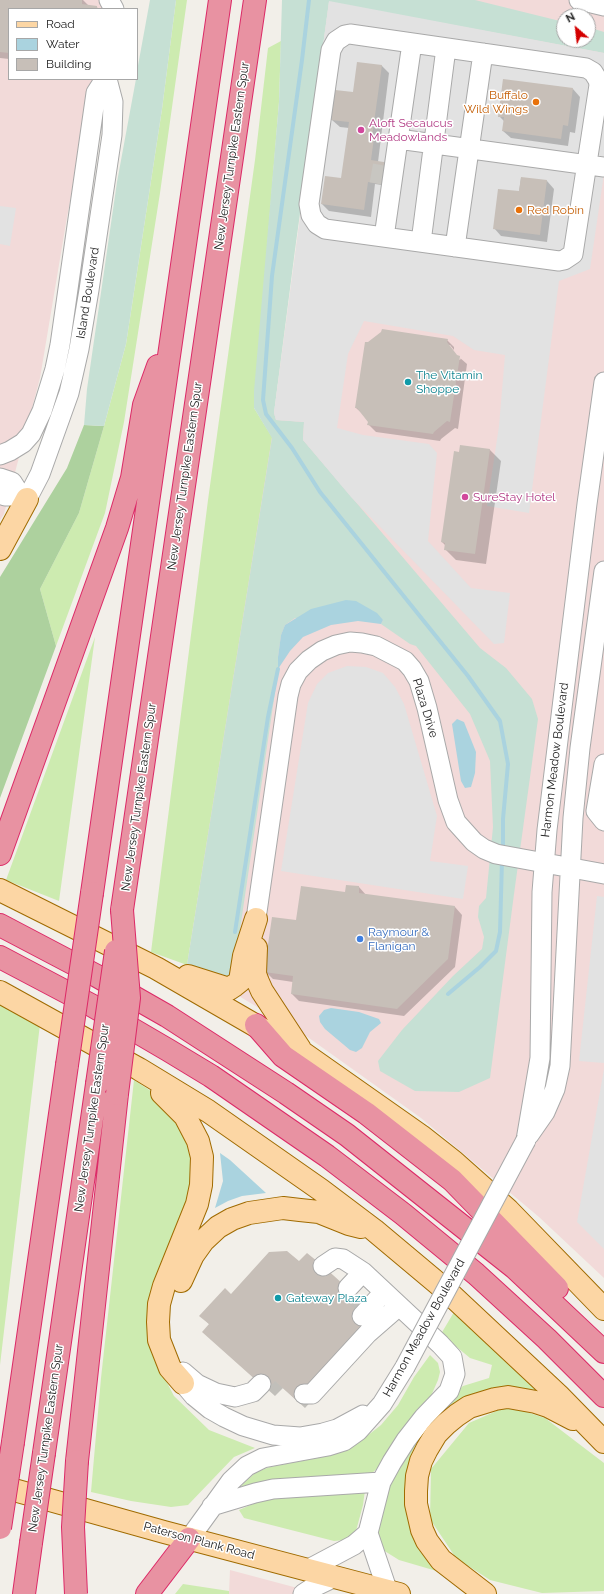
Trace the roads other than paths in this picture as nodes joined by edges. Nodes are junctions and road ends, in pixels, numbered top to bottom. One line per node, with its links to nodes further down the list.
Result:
1 (220, 0): 20 (highway)
2 (255, 0): 38 (highway, New Jersey Turnpike Eastern Spur)
3 (579, 0): 4 (street)
4 (604, 6)
5 (412, 43): 6 (street); 10 (street); 17 (street)
6 (446, 48): 7 (street); 11 (street)
7 (483, 53): 12 (street); 14 (street)
8 (105, 80): 23 (street, Island Boulevard)
9 (106, 80): 26 (street, Island Boulevard)
10 (398, 143): 11 (street); 13 (street); 16 (street)
11 (433, 144): 12 (street); 18 (street)
12 (469, 148): 14 (street); 19 (street)
13 (383, 162)
14 (596, 165): 19 (street)
15 (379, 184): 16 (street)
16 (389, 203): 17 (street)
17 (384, 237): 18 (street)
18 (421, 242): 19 (street)
19 (455, 247)
20 (174, 321): 33 (highway); 67 (highway, bridge)
21 (604, 382): 22 (street, Harmon Meadow Boulevard)
22 (602, 411): 34 (street, Harmon Meadow Boulevard)
23 (0, 455)
24 (0, 478): 26 (street)
25 (0, 494): 26 (street)
26 (24, 498): 27 (main road)
27 (0, 549)
28 (604, 572): 29 (street, Harmon Meadow Boulevard)
29 (599, 646): 30 (street, Harmon Meadow Boulevard)
30 (596, 676): 35 (street, Harmon Meadow Boulevard)
31 (604, 764): 32 (street)
32 (604, 821)
33 (1, 852)
34 (543, 863): 35 (street, Plaza Drive); 39 (street, Plaza Drive); 47 (street, Harmon Meadow Boulevard)
35 (571, 868): 36 (street, Plaza Drive); 47 (street, Harmon Meadow Boulevard)
36 (604, 874)
37 (0, 890): 42 (main road)
38 (122, 910): 73 (highway, New Jersey Turnpike Eastern Spur, bridge); 74 (highway, bridge)
39 (256, 919): 42 (main road); 45 (main road)
40 (0, 926): 57 (highway)
41 (0, 957): 61 (highway)
42 (156, 968): 44 (main road)
43 (0, 992): 46 (main road)
44 (256, 1025): 45 (main road); 56 (highway)
45 (303, 1053): 54 (main road)
46 (139, 1069): 48 (main road); 58 (main road)
47 (526, 1140): 62 (street, Harmon Meadow Boulevard, bridge)
48 (374, 1230): 58 (main road); 63 (main road)
49 (323, 1266): 50 (street)
50 (363, 1272): 51 (street); 52 (street)
51 (348, 1288)
52 (384, 1292): 53 (street); 55 (street)
53 (399, 1306): 60 (street); 64 (street)
54 (604, 1309)
55 (362, 1316)
56 (604, 1341)
57 (604, 1352)
58 (181, 1375): 59 (street); 62 (street)
59 (261, 1384)
60 (304, 1394)
61 (604, 1396)
62 (382, 1404): 66 (street, Harmon Meadow Boulevard)
63 (598, 1436): 77 (main road)
64 (381, 1482): 66 (street); 68 (street)
65 (0, 1486): 69 (main road, Paterson Plank Road)
66 (212, 1506): 69 (street, Harmon Meadow Boulevard)
67 (0, 1528)
68 (368, 1533): 70 (street); 72 (street)
69 (189, 1539): 70 (main road, Paterson Plank Road); 75 (highway)
70 (307, 1570): 71 (main road, Paterson Plank Road)
71 (335, 1577): 72 (main road, Paterson Plank Road); 76 (street)
72 (394, 1593)
73 (24, 1594)
74 (76, 1594)
75 (147, 1594)
76 (303, 1594)
77 (485, 1594)

